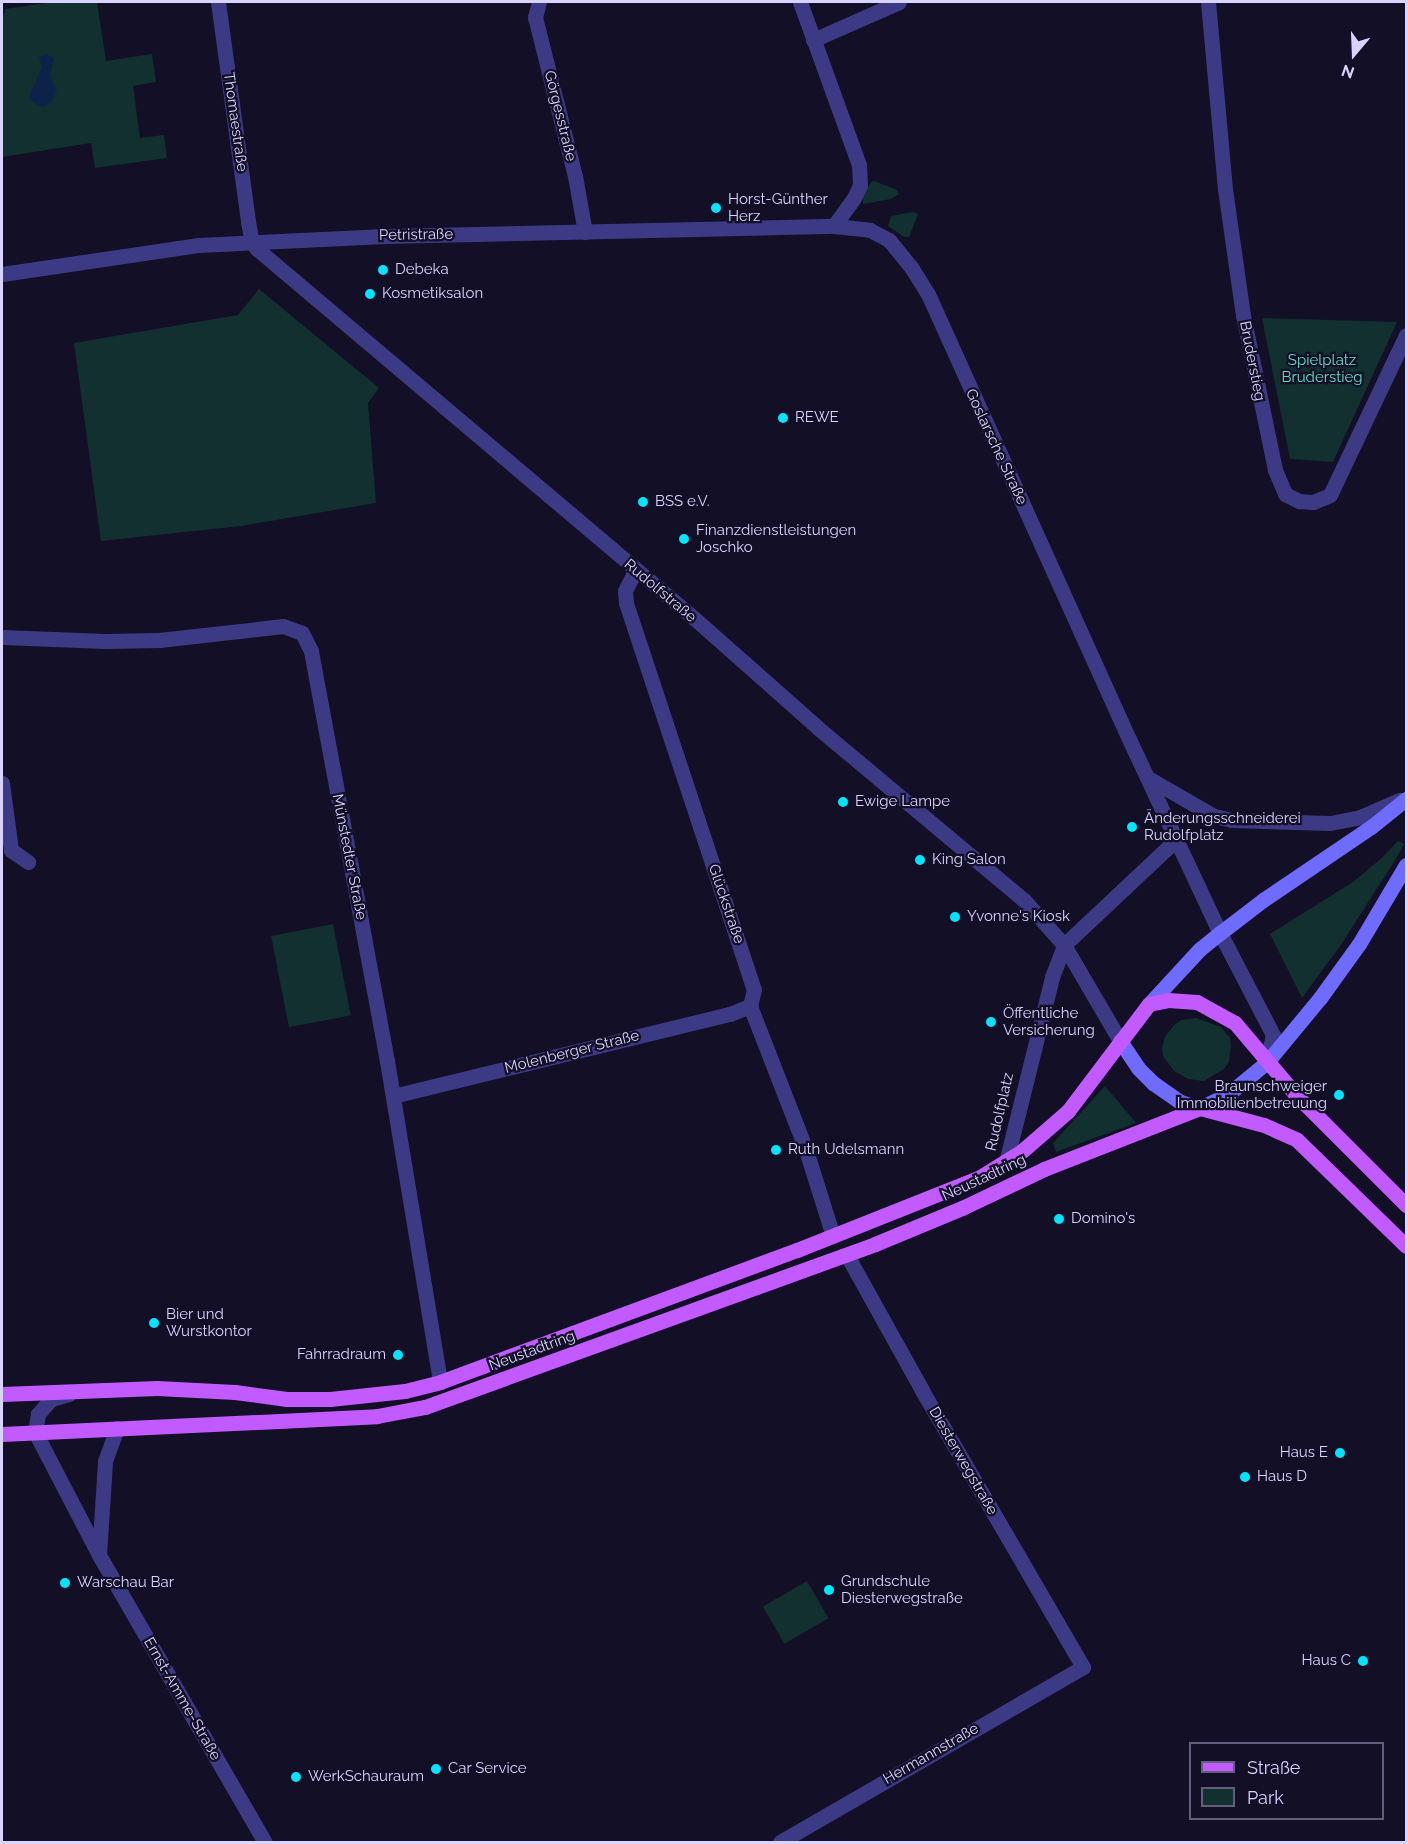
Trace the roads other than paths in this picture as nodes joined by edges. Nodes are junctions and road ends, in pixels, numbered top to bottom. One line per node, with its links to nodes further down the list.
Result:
1 (218, 2): 9 (street, Thomaestraße)
2 (539, 2): 8 (street, Görgesstraße)
3 (801, 2): 6 (street)
4 (899, 2): 6 (street)
5 (1208, 2): 11 (street, Bruderstieg)
6 (813, 40): 7 (street)
7 (834, 226): 8 (street, Petristraße); 14 (street, Goslarsche Straße)
8 (585, 232): 9 (street, Petristraße)
9 (252, 242): 10 (street, Petristraße); 12 (street, Rudolfstraße)
10 (2, 274)
11 (1407, 335)
12 (635, 571): 21 (street, Rudolfstraße); 23 (street, Glückstraße)
13 (2, 637): 26 (street, Münstedter Straße)
14 (1148, 778): 16 (street, Rudolfplatz); 17 (street, Goslarsche Straße)
15 (2, 783): 18 (street)
16 (1407, 797): 20 (main road, Rudolfplatz)
17 (1176, 840): 20 (street, Goslarsche Straße); 21 (street, Rudolfplatz)
18 (28, 862)
19 (1407, 865): 25 (main road)
20 (1220, 933): 22 (main road, Rudolfplatz); 25 (street)
21 (1064, 945): 24 (street); 28 (street, Rudolfplatz)
22 (1149, 1004): 24 (main road, Rudolfplatz); 25 (main road)
23 (750, 1006): 26 (street, Molenberger Straße); 30 (street, Glückstraße)
24 (1120, 1041): 27 (main road); 28 (main road, Rudolfplatz)
25 (1267, 1062): 27 (main road); 29 (main road)
26 (393, 1096): 33 (street, Münstedter Straße)
27 (1200, 1108): 31 (main road); 32 (main road, Neustadtring)
28 (1006, 1162): 30 (main road, Neustadtring)
29 (1407, 1205)
30 (833, 1236): 33 (main road, Neustadtring)
31 (1407, 1246)
32 (847, 1255): 36 (main road, Neustadtring); 40 (street, Diesterwegstraße)
33 (440, 1382): 34 (main road, Neustadtring)
34 (81, 1391): 35 (main road, Neustadtring); 37 (street)
35 (2, 1394)
36 (117, 1428): 37 (main road, Neustadtring); 39 (street)
37 (35, 1432): 38 (main road, Neustadtring); 39 (street, Ernst-Amme-Straße)
38 (2, 1434)
39 (99, 1555): 41 (street, Ernst-Amme-Straße)
40 (1083, 1666): 42 (street, Hermannstraße)
41 (264, 1842)
42 (780, 1842)

